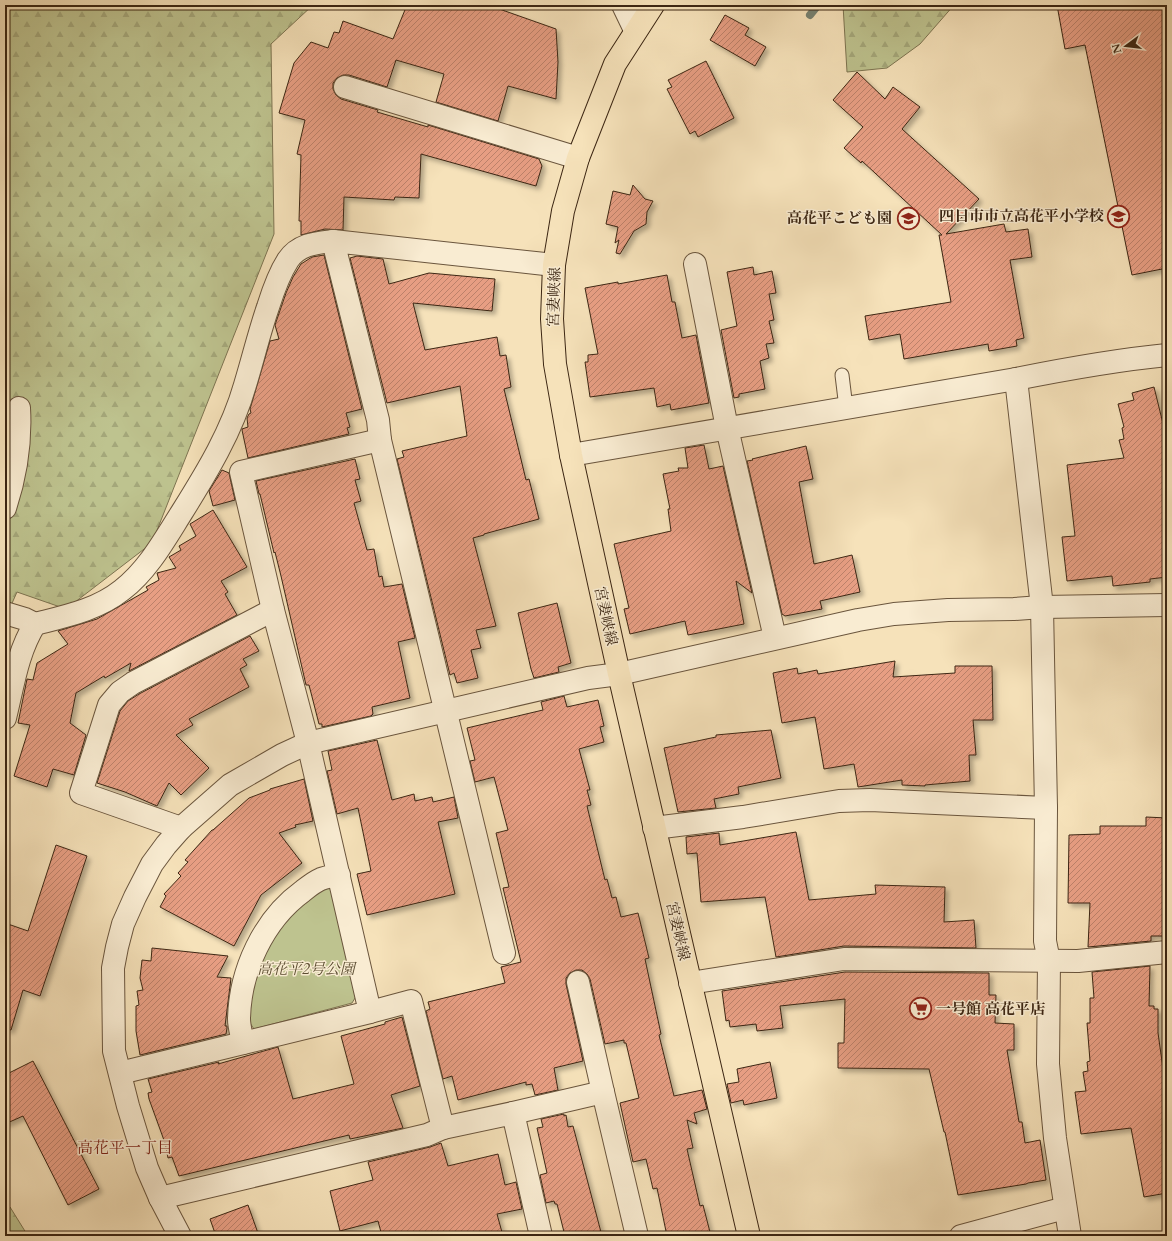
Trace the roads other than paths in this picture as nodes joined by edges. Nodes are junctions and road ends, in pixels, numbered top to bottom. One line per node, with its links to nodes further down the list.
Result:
1 (623, 5): 3 (street)
2 (653, 5): 3 (main road, 宮妻峡線)
3 (635, 30): 5 (main road, 宮妻峡線)
4 (345, 87): 5 (street)
5 (578, 158): 8 (main road, 宮妻峡線)
6 (333, 241): 8 (street); 15 (street); 22 (street)
7 (695, 264): 14 (street)
8 (554, 265): 16 (main road, 宮妻峡線)
9 (1167, 355): 11 (street)
10 (842, 375): 13 (lane)
11 (1016, 379): 13 (street); 19 (street)
12 (19, 408): 17 (street)
13 (846, 408): 14 (street)
14 (727, 428): 16 (street); 23 (street)
15 (380, 440): 20 (street); 25 (street)
16 (571, 455): 24 (main road, 宮妻峡線)
17 (5, 508)
18 (1167, 605): 19 (street)
19 (1042, 607): 23 (street); 28 (street)
20 (273, 610): 27 (street); 29 (street)
21 (5, 614): 22 (street)
22 (35, 624): 26 (street)
23 (776, 638): 24 (street)
24 (619, 674): 25 (street); 30 (main road, 宮妻峡線)
25 (445, 712): 27 (street); 33 (street)
26 (5, 718)
27 (308, 744): 29 (street); 31 (street)
28 (1046, 808): 30 (street); 34 (street)
29 (182, 828): 39 (street)
30 (654, 828): 36 (main road, 宮妻峡線)
31 (339, 875): 37 (street); 38 (street)
32 (1167, 952): 34 (street)
33 (504, 953)
34 (1049, 961): 36 (street); 44 (street)
35 (578, 982): 40 (street)
36 (690, 983): 48 (main road, 宮妻峡線)
37 (370, 1012): 38 (street); 42 (street)
38 (243, 1043): 39 (street)
39 (120, 1073): 43 (street)
40 (603, 1092): 41 (street); 47 (street)
41 (513, 1113): 42 (street); 46 (street)
42 (443, 1128): 43 (street)
43 (160, 1198): 45 (street)
44 (1065, 1208): 49 (street); 50 (street)
45 (180, 1236)
46 (541, 1236)
47 (637, 1236)
48 (749, 1236)
49 (961, 1236)
50 (1070, 1236)

